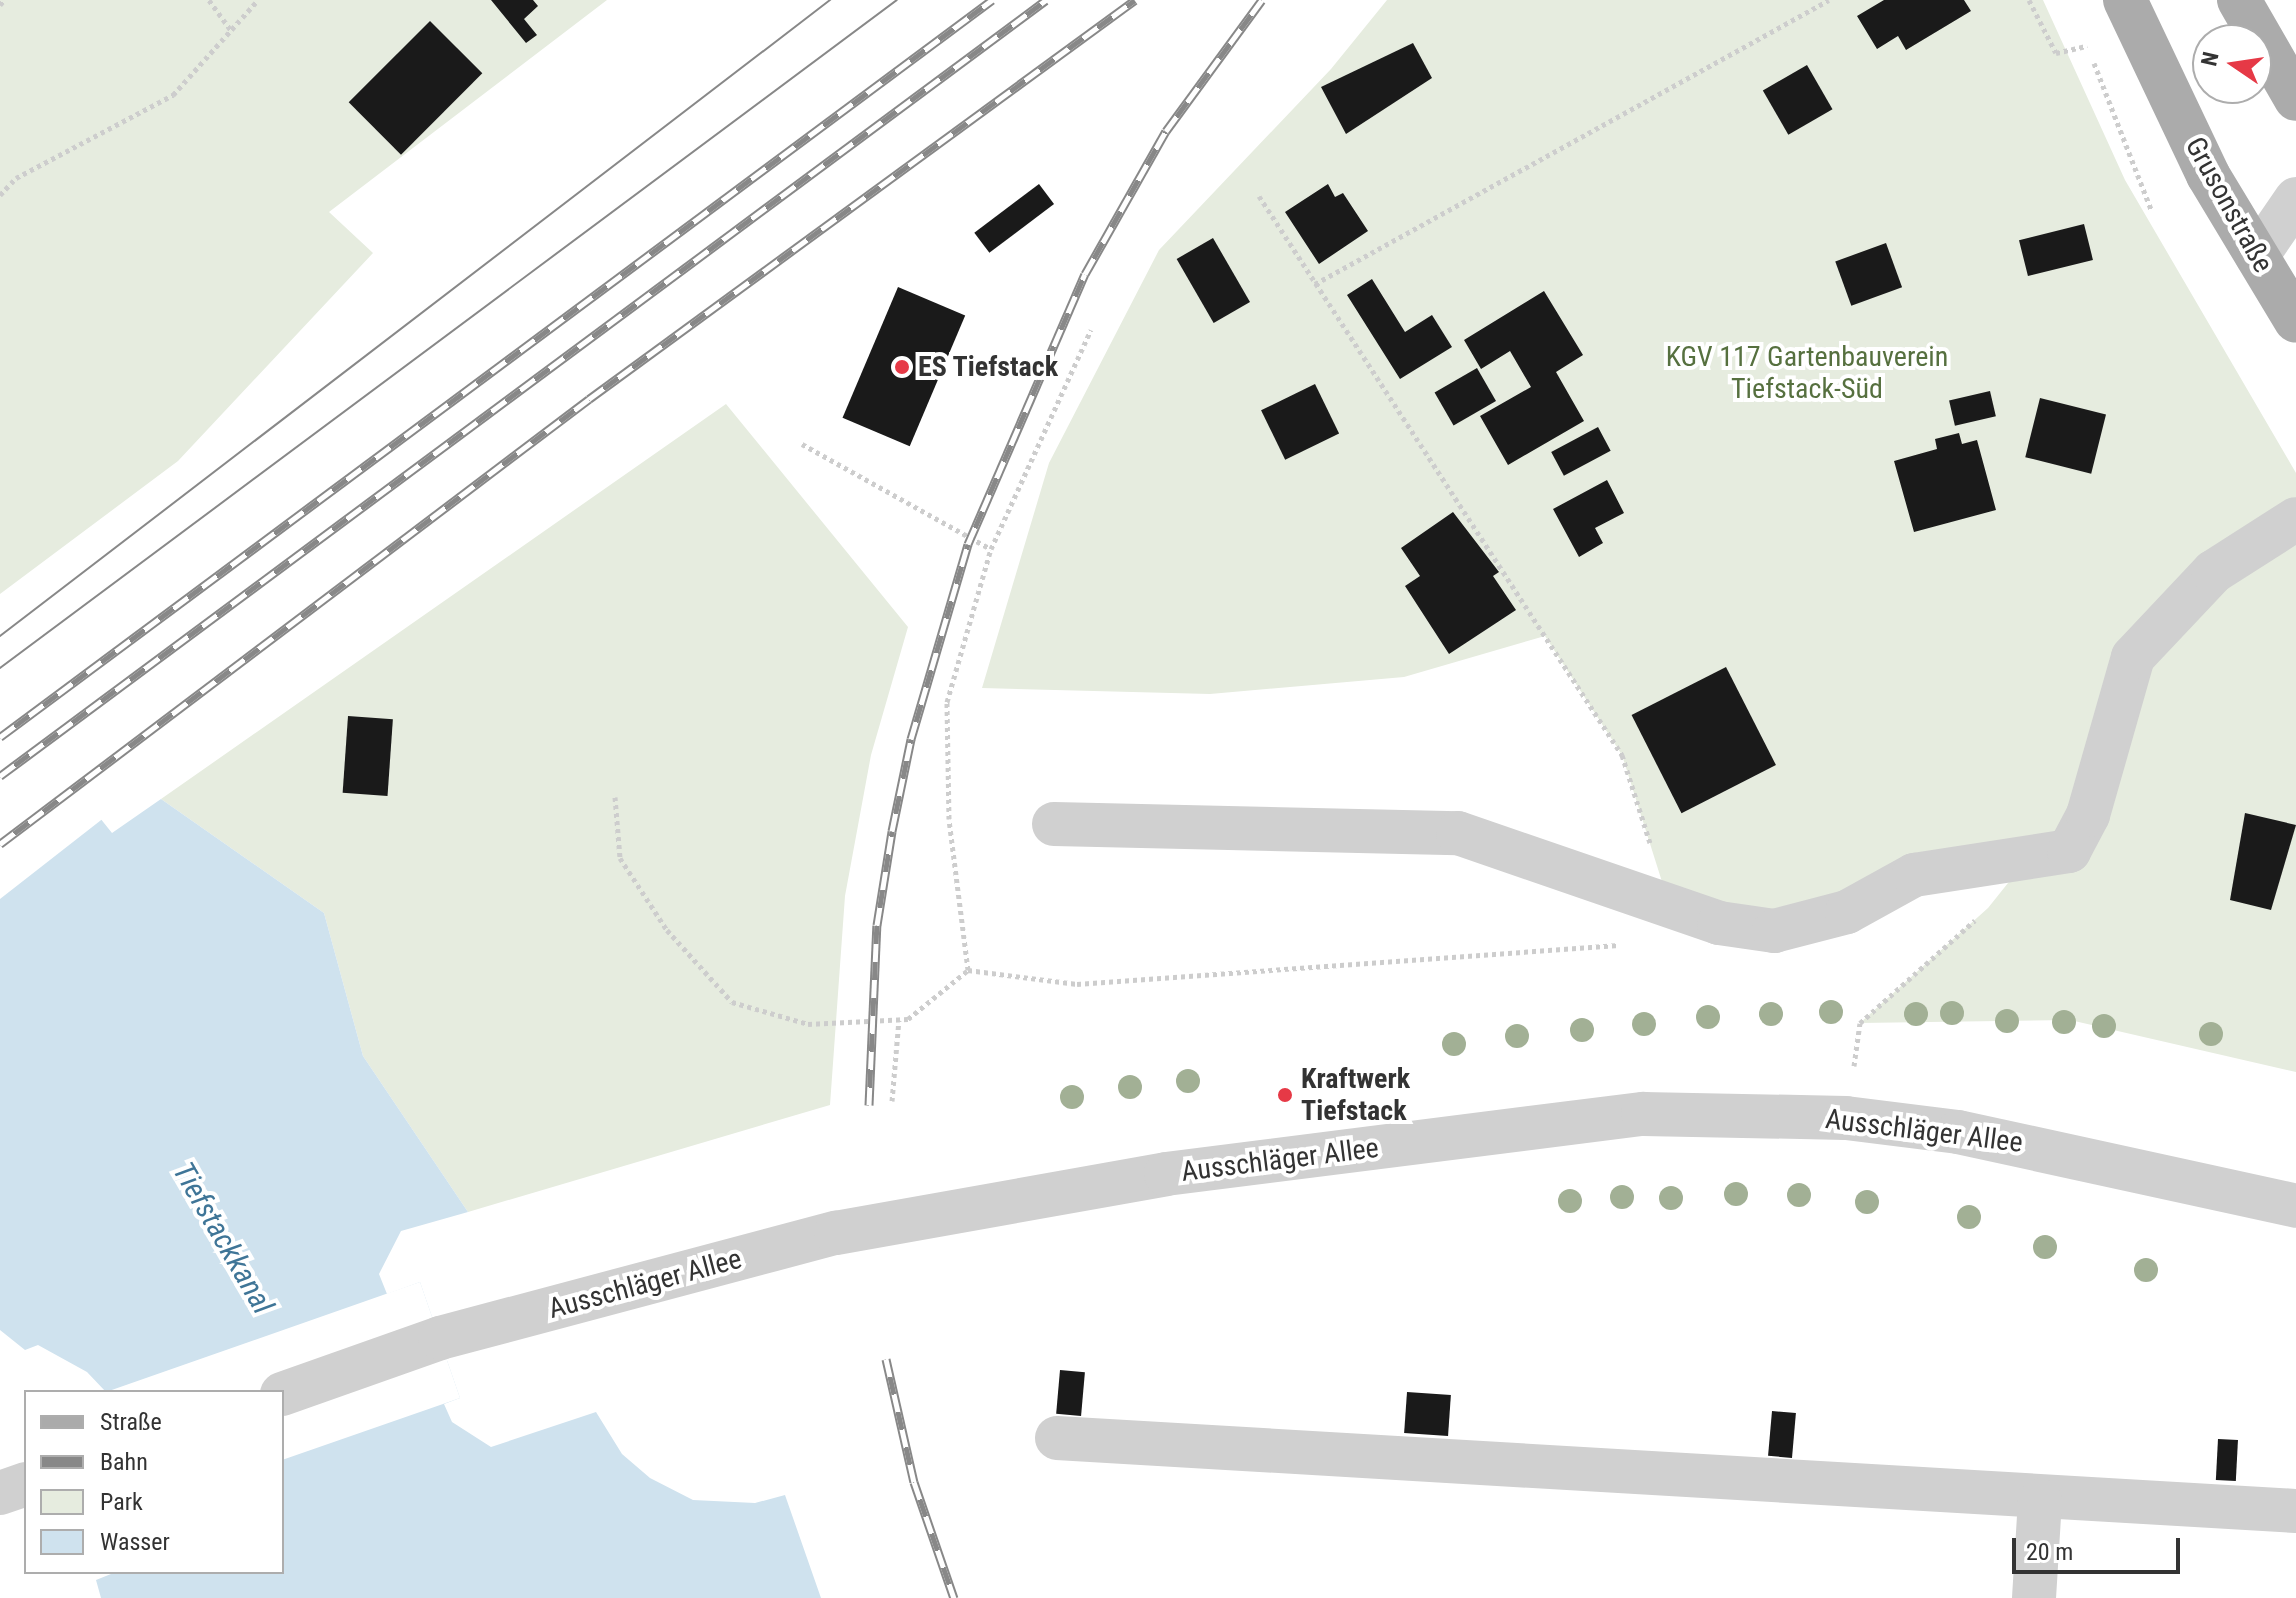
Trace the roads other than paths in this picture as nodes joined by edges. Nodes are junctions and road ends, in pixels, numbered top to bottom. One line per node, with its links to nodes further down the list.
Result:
1 (2125, 0): 5 (main road, Grusonstraße)
2 (2239, 0): 3 (main road)
3 (2296, 99)
4 (2296, 199): 5 (street)
5 (2276, 256): 6 (main road, Grusonstraße)
6 (2296, 321)
7 (2296, 519): 8 (street)
8 (1054, 824)
9 (2296, 1206): 10 (street, Ausschläger Allee)
10 (284, 1393)
11 (1057, 1438): 14 (street)
12 (24, 1485): 13 (street)
13 (0, 1493)
14 (2040, 1500): 15 (street); 16 (street)
15 (2296, 1511)
16 (2034, 1598)

